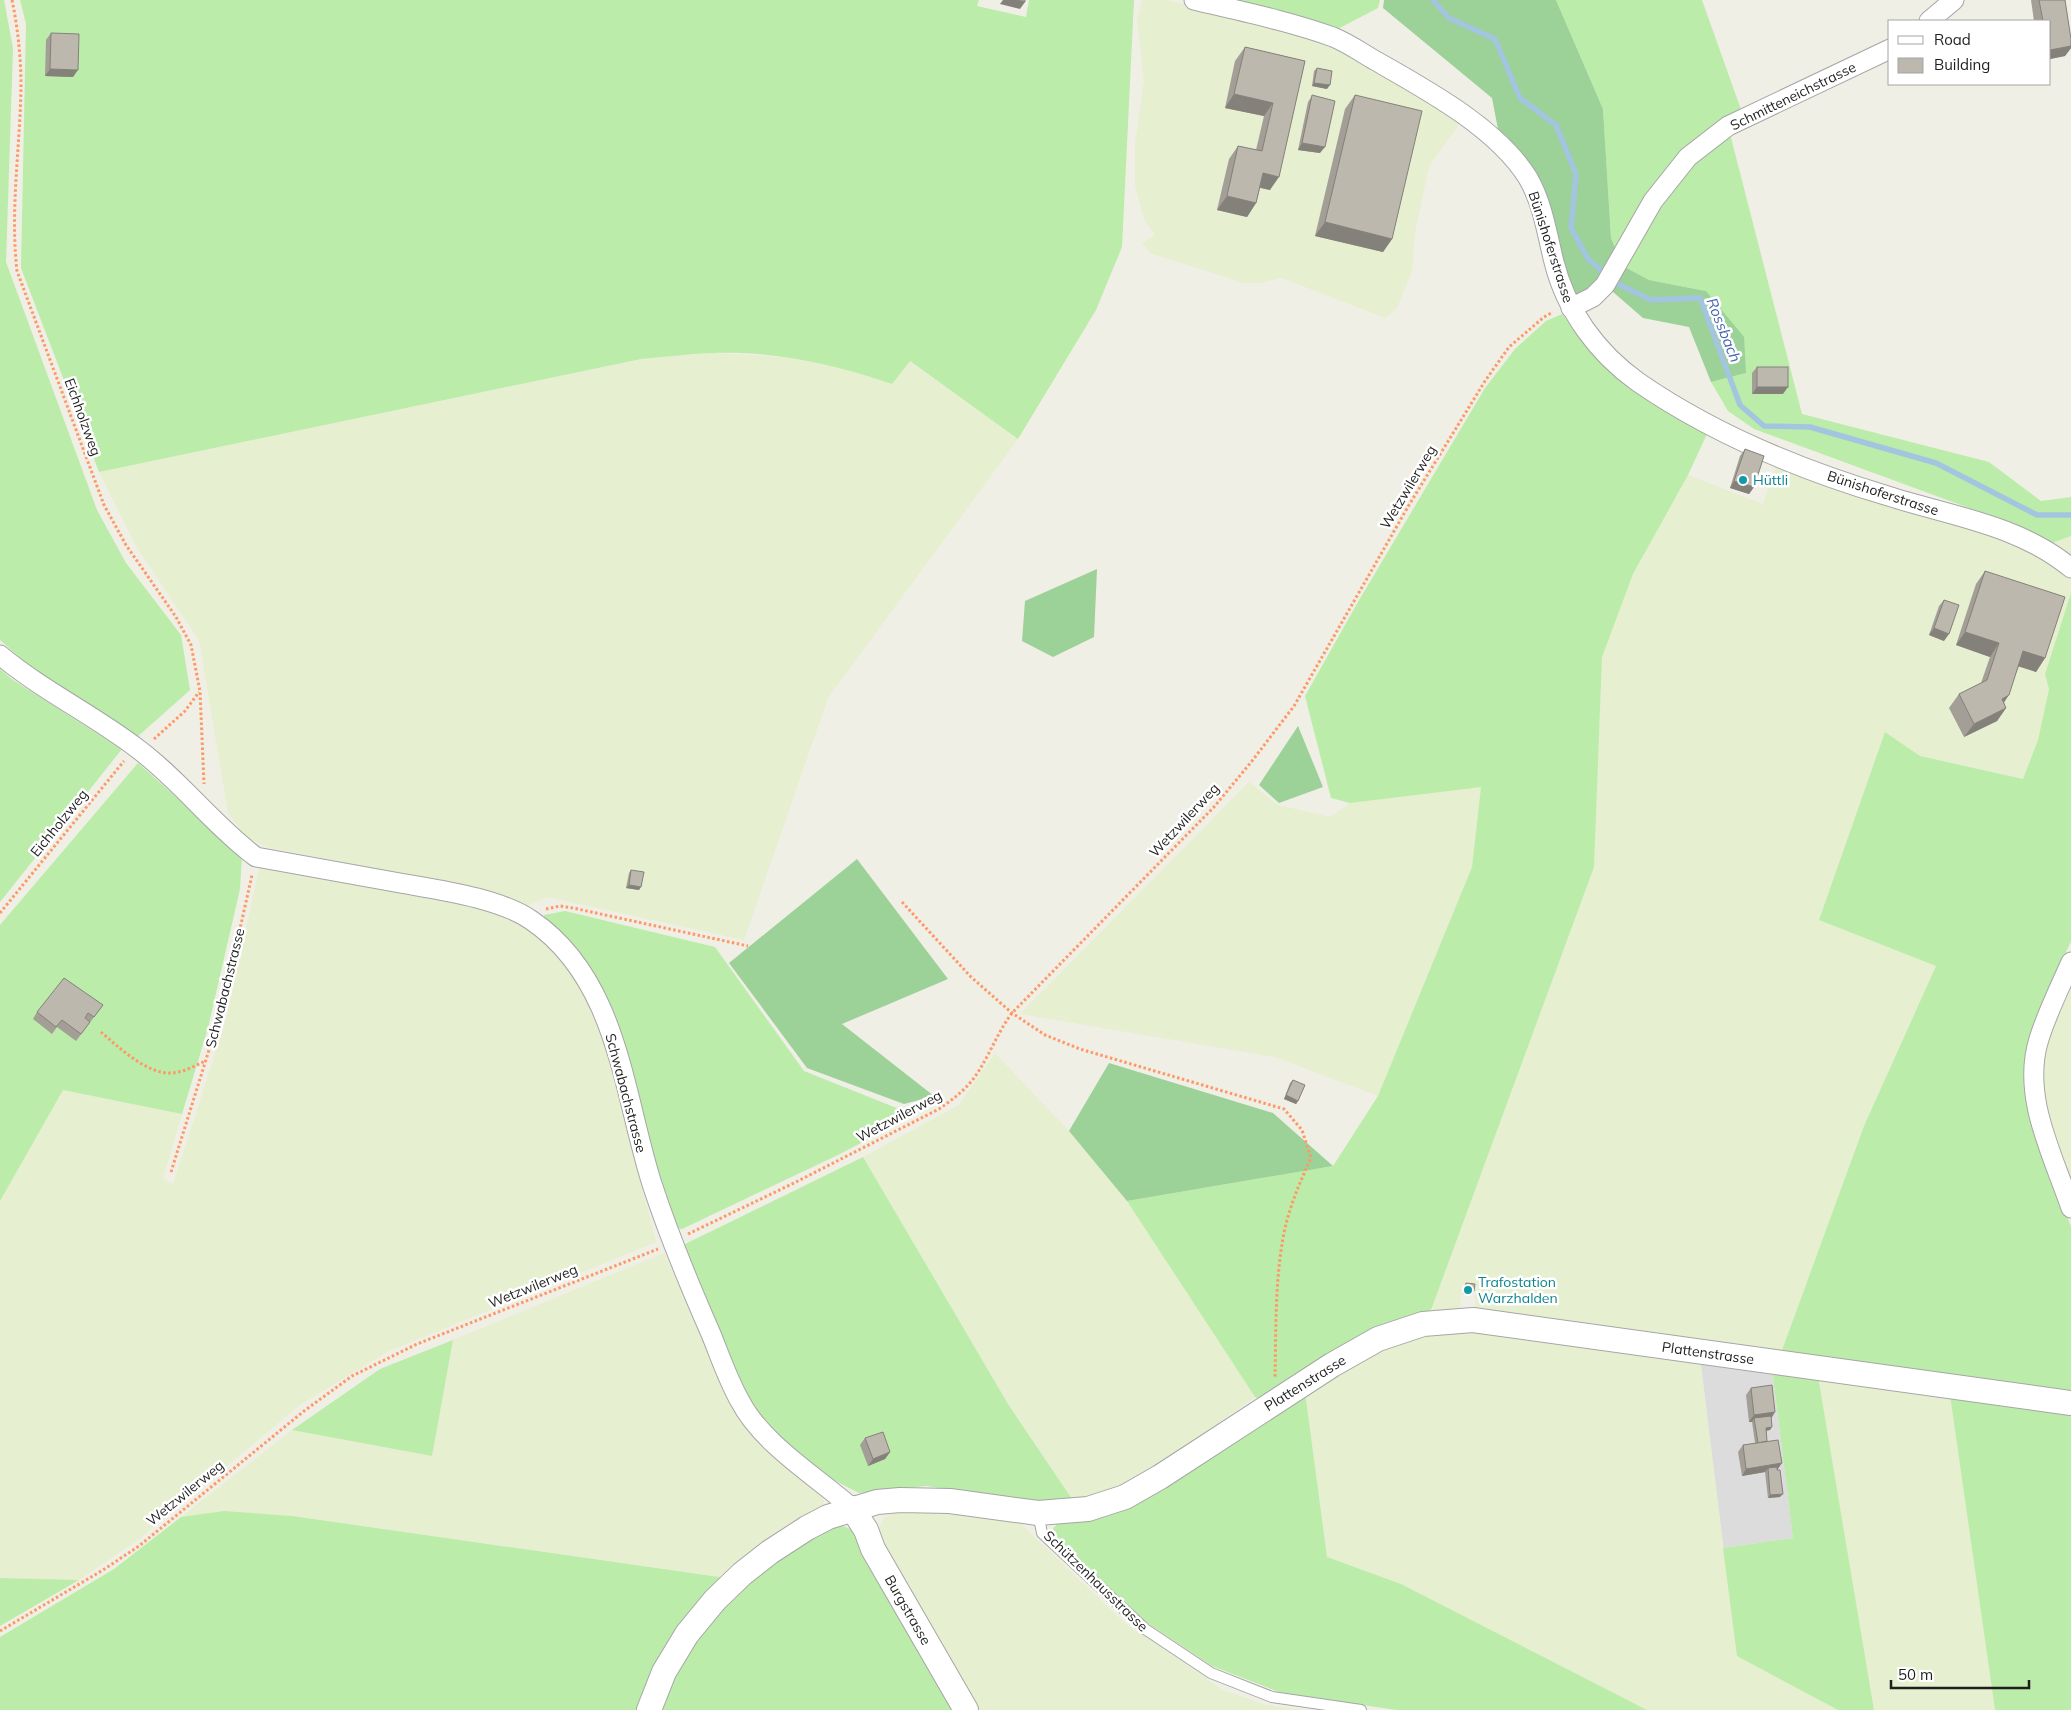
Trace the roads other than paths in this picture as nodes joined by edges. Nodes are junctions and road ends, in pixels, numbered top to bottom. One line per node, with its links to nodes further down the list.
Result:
1 (1194, 0): 5 (street, Bünishoferstrasse)
2 (1954, 0): 3 (street)
3 (1930, 20)
4 (1888, 50): 5 (street, Schmitteneichstrasse)
5 (1571, 308): 6 (street, Bünishoferstrasse)
6 (2071, 568)
7 (0, 655): 11 (street, Schwabachstrasse)
8 (2071, 962): 9 (street)
9 (2071, 1208)
10 (2071, 1403): 12 (street, Plattenstrasse)
11 (852, 1508): 12 (street, Plattenstrasse); 13 (street, Plattenstrasse); 14 (street, Burgstrasse)
12 (1038, 1513): 15 (lane, Schützenhausstrasse)
13 (649, 1710)
14 (966, 1710)
15 (1361, 1710)

